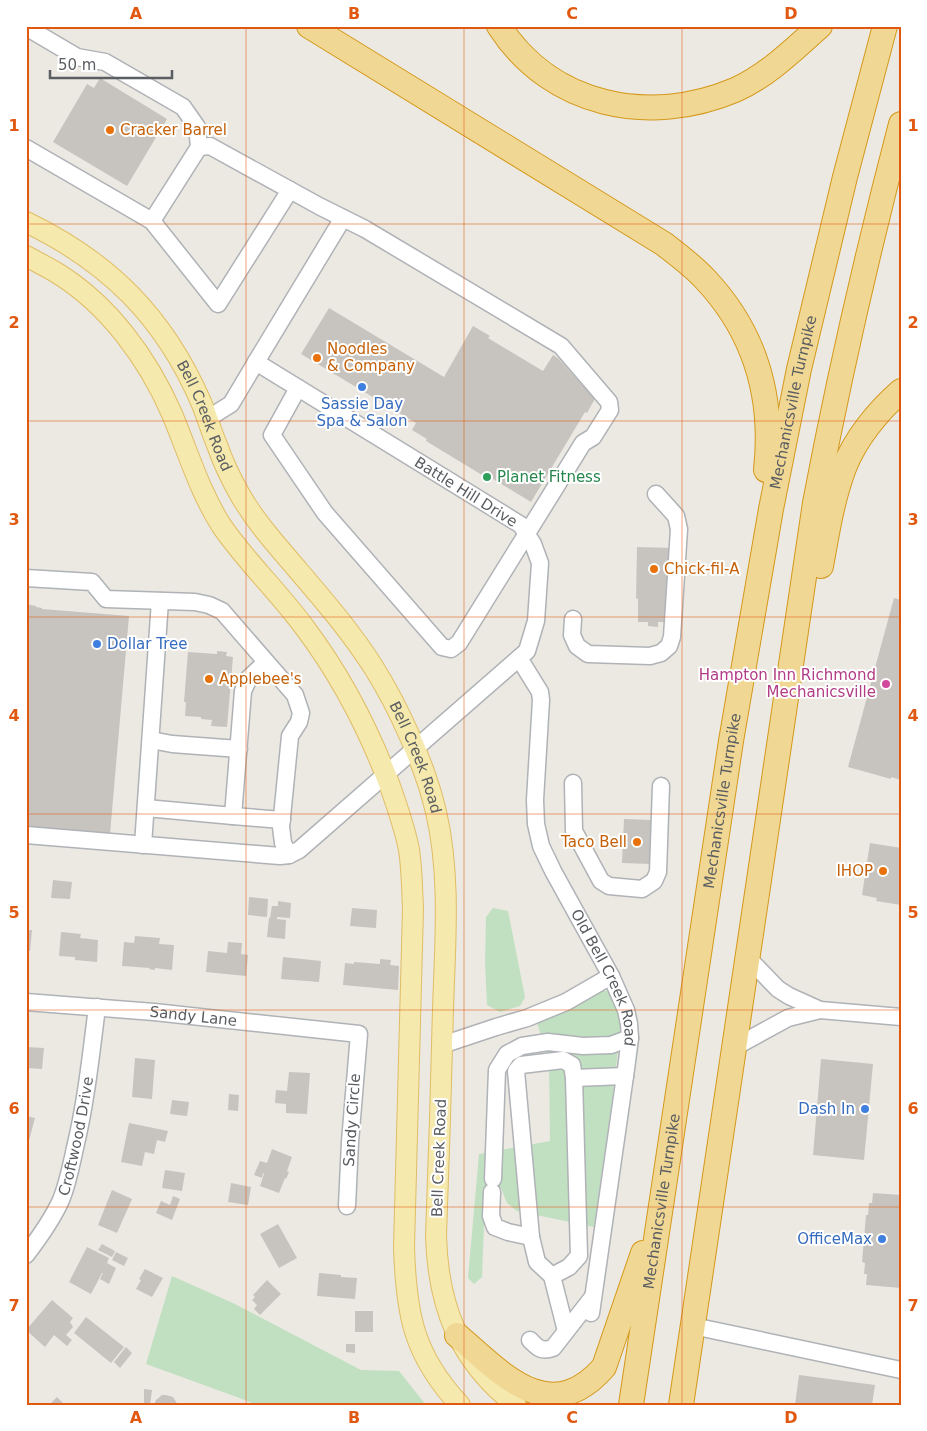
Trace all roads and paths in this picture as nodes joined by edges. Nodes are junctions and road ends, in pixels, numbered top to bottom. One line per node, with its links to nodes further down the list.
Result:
1 (309, 26): 26 (highway)
2 (499, 26): 3 (highway)
3 (820, 26)
4 (885, 26): 26 (highway, Mechanicsville Turnpike)
5 (26, 27): 7 (street)
6 (901, 124): 38 (highway)
7 (199, 147): 9 (street); 11 (street)
8 (26, 148): 11 (street)
9 (290, 190): 10 (street); 11 (street)
10 (343, 218): 14 (street); 19 (street)
11 (152, 221)
12 (26, 222): 17 (main road, Bell Creek Road)
13 (26, 256): 29 (main road, Bell Creek Road)
14 (256, 362): 15 (street, Battle Hill Drive); 17 (street)
15 (298, 388): 19 (street, Battle Hill Drive); 19 (street)
16 (901, 391): 38 (highway)
17 (207, 419): 27 (main road, Bell Creek Road)
18 (656, 494): 22 (street)
19 (526, 533): 23 (street, Battle Hill Drive)
20 (26, 578): 21 (street)
21 (160, 600): 24 (street); 25 (street)
22 (573, 619)
23 (518, 658): 27 (street, Battle Hill Drive); 40 (street, Old Bell Creek Road)
24 (266, 662): 28 (street); 34 (street)
25 (151, 740): 28 (street); 32 (street)
26 (731, 741): 51 (highway, Mechanicsville Turnpike)
27 (414, 748): 29 (street, Battle Hill Drive); 47 (main road, Bell Creek Road)
28 (238, 749): 33 (street)
29 (385, 775): 37 (street, Battle Hill Drive); 61 (main road, Bell Creek Road)
30 (573, 783): 31 (street)
31 (661, 786)
32 (146, 808): 33 (street); 36 (street)
33 (234, 816): 34 (street)
34 (282, 820): 37 (street)
35 (26, 835): 36 (street)
36 (144, 845): 37 (street)
37 (289, 855)
38 (763, 857): 39 (highway)
39 (748, 957): 43 (street); 48 (highway)
40 (611, 976): 46 (street, Old Bell Creek Road); 47 (street)
41 (26, 1002): 42 (street, Sandy Lane)
42 (96, 1008): 45 (street, Sandy Lane); 54 (street, Croftwood Drive)
43 (820, 1010): 44 (street); 48 (street)
44 (901, 1017)
45 (359, 1034): 52 (street, Sandy Circle)
46 (630, 1038): 49 (street, Old Bell Creek Road); 53 (street)
47 (442, 1045): 58 (main road, Bell Creek Road)
48 (734, 1047): 56 (highway)
49 (625, 1076): 50 (street); 57 (street, Old Bell Creek Road)
50 (574, 1078): 53 (street); 55 (street)
51 (663, 1193): 58 (highway); 63 (highway, Mechanicsville Turnpike)
52 (347, 1206)
53 (531, 1237): 55 (street)
54 (26, 1255)
55 (552, 1276): 57 (street)
56 (693, 1326): 60 (street); 64 (highway)
57 (566, 1331): 59 (street)
58 (457, 1335): 62 (main road, Bell Creek Road)
59 (530, 1340)
60 (901, 1370)
61 (460, 1405)
62 (516, 1405)
63 (631, 1405)
64 (682, 1405)

